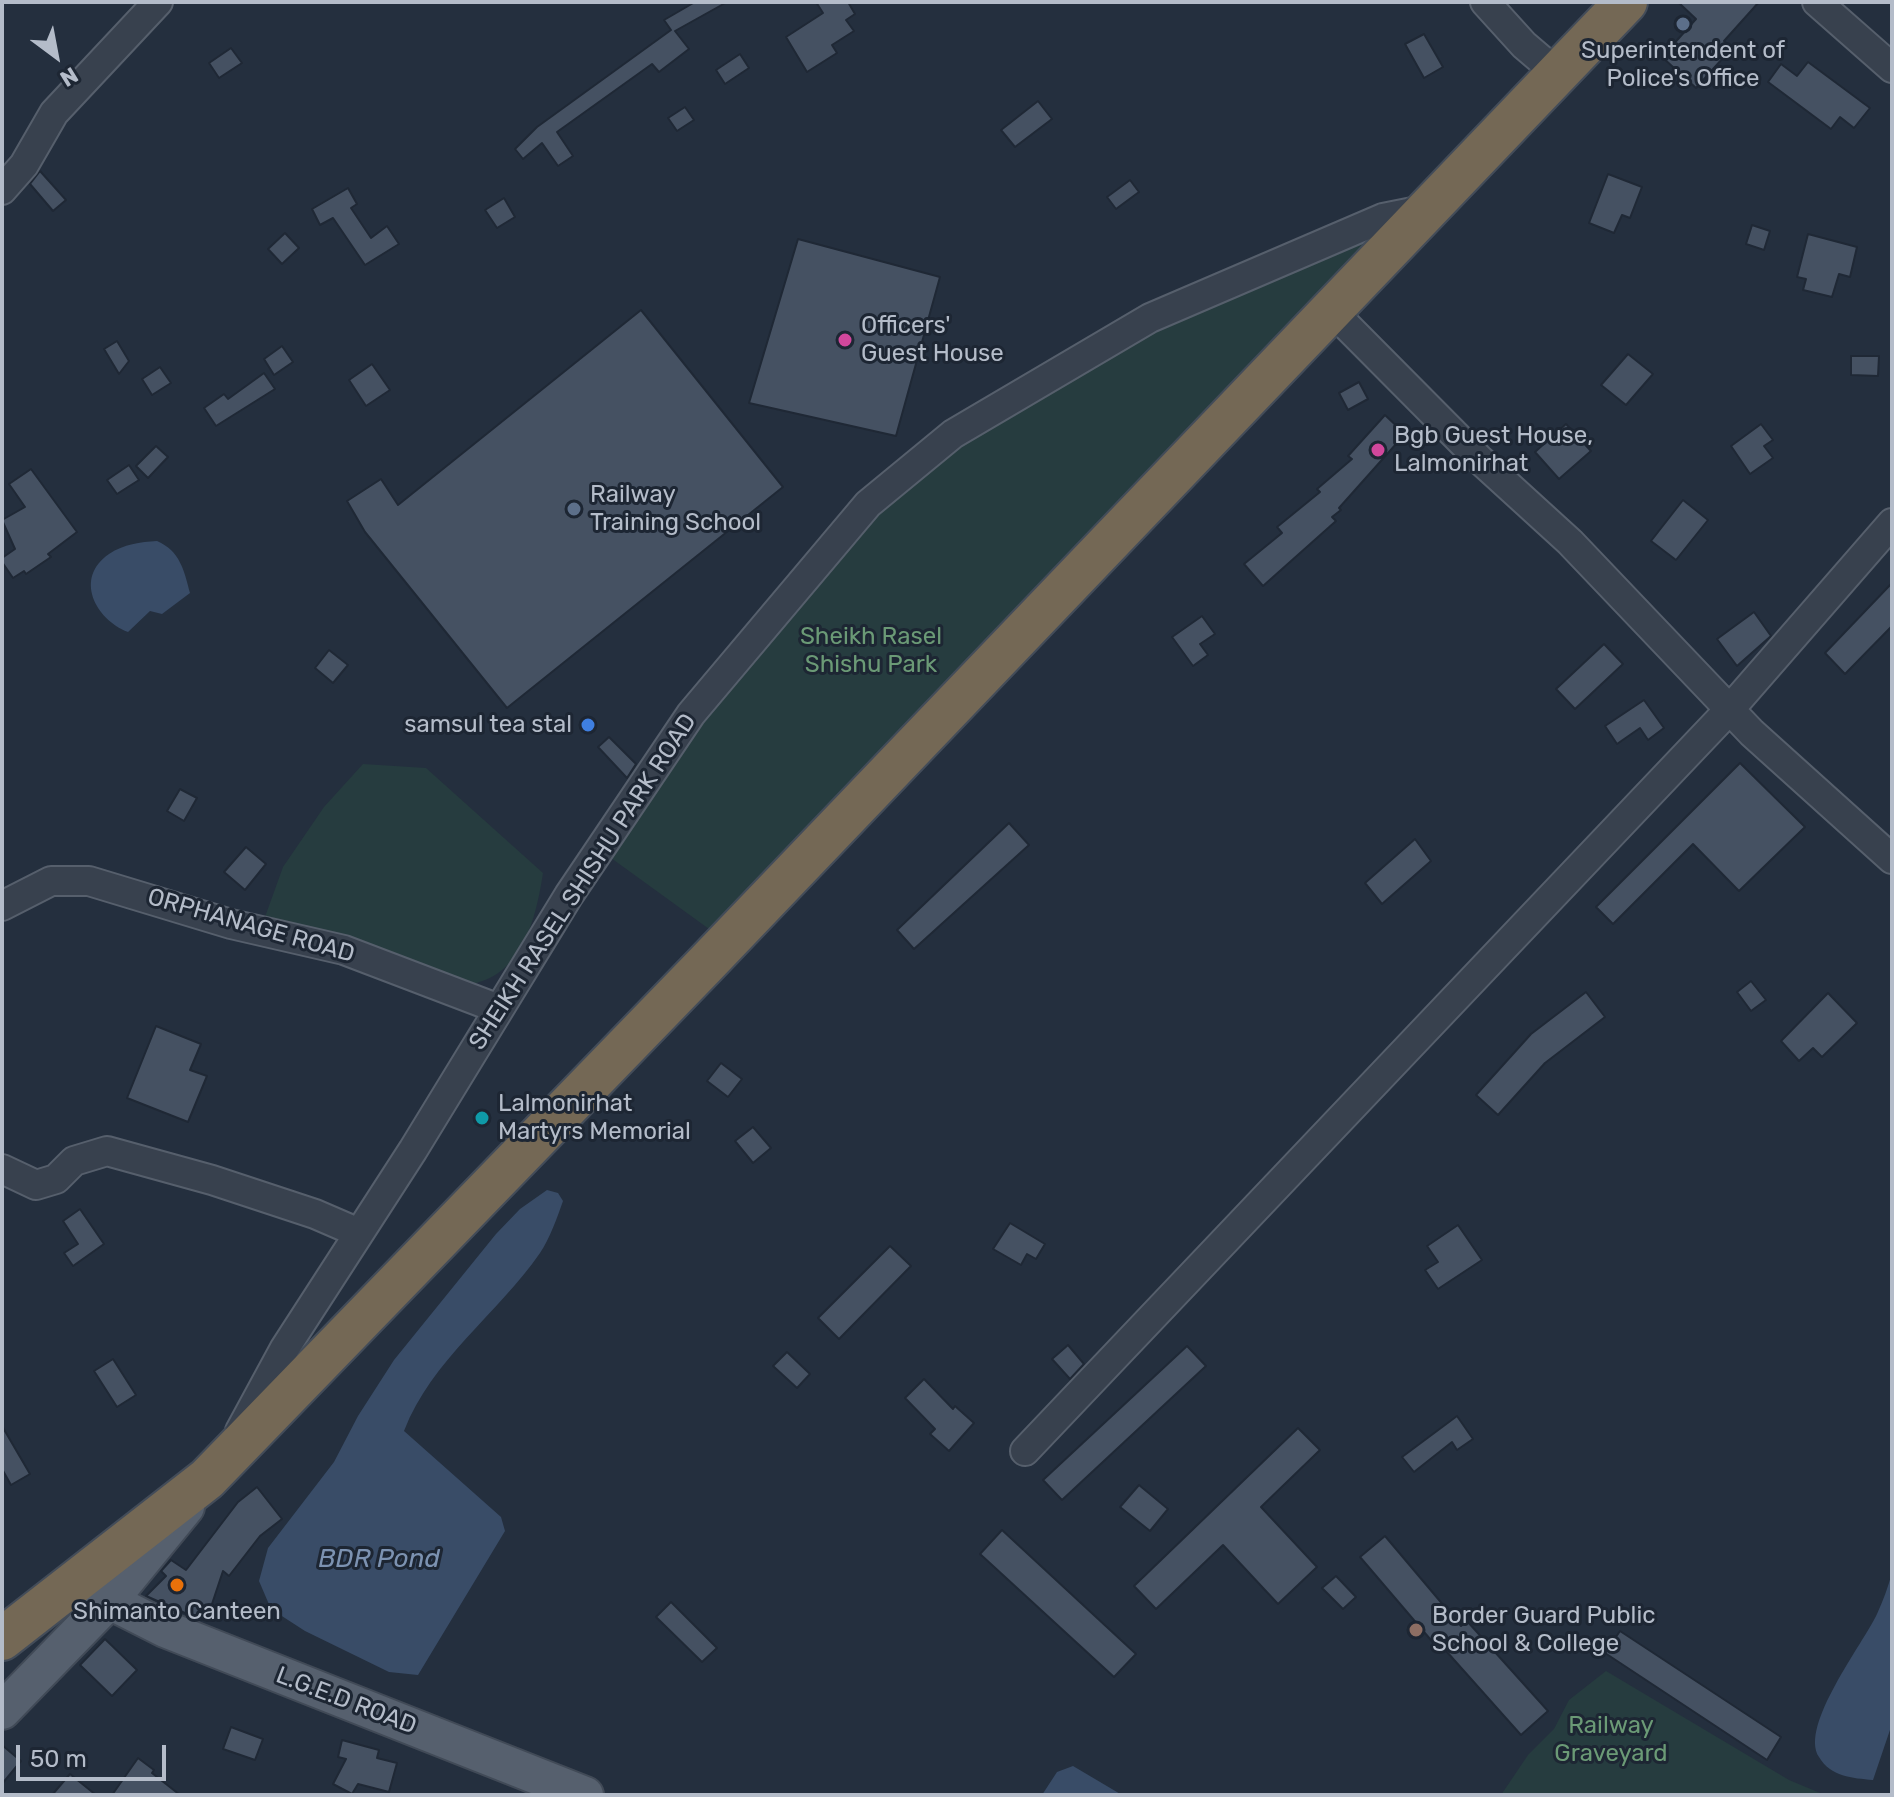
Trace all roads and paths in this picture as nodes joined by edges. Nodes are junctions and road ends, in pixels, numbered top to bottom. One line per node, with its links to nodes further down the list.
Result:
1 (158, 2): 7 (street)
2 (1485, 2): 6 (street)
3 (1626, 2): 6 (highway)
4 (1817, 2): 5 (street)
5 (1892, 68)
6 (1558, 74): 8 (highway)
7 (2, 190)
8 (1428, 209): 9 (highway); 14 (street, SHEIKH RASEL SHISHU PARK ROAD)
9 (1331, 310): 11 (street); 18 (highway)
10 (1892, 523): 11 (street)
11 (1730, 709): 12 (street); 17 (street)
12 (1892, 859)
13 (2, 906): 14 (street, ORPHANAGE ROAD)
14 (499, 1009): 16 (street, SHEIKH RASEL SHISHU PARK ROAD)
15 (2, 1169): 16 (street)
16 (359, 1233): 18 (street, SHEIKH RASEL SHISHU PARK ROAD)
17 (1025, 1451)
18 (216, 1470): 19 (highway)
19 (92, 1591): 20 (highway); 21 (main road); 22 (main road, L.G.E.D ROAD)
20 (2, 1639)
21 (2, 1711)
22 (585, 1795)

